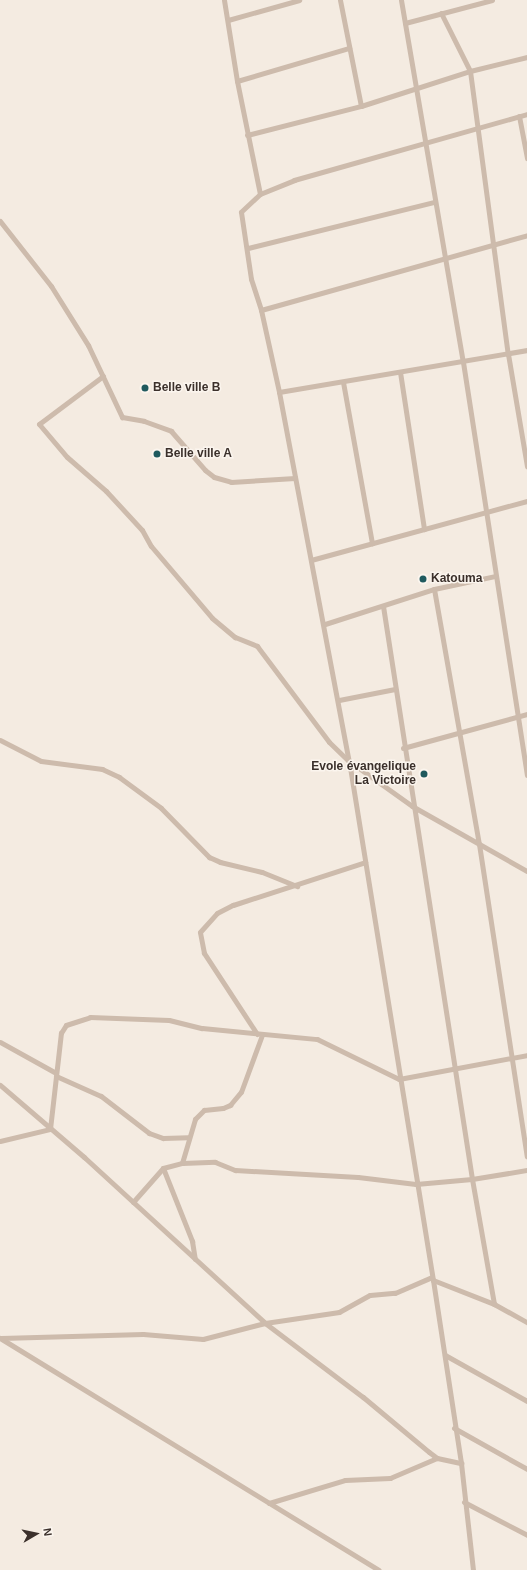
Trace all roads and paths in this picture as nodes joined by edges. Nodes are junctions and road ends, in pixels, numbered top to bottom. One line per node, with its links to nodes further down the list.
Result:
1 (224, 0): 9 (street)
2 (299, 0): 9 (street)
3 (340, 0): 11 (street)
4 (401, 0): 10 (street)
5 (462, 0): 7 (street)
6 (492, 0): 7 (street)
7 (463, 7): 8 (street)
8 (440, 13): 10 (street); 13 (street)
9 (228, 20): 14 (street)
10 (405, 23): 15 (street)
11 (349, 48): 14 (street); 16 (street)
12 (527, 57): 13 (street)
13 (470, 71): 15 (street); 19 (street)
14 (236, 81): 20 (street)
15 (416, 90): 16 (street); 21 (street)
16 (361, 106): 20 (street)
17 (527, 114): 18 (street)
18 (519, 116): 19 (street); 22 (street)
19 (476, 128): 21 (street); 27 (street)
20 (247, 135): 23 (street)
21 (425, 142): 23 (street); 24 (street)
22 (527, 158)
23 (260, 194): 28 (street)
24 (434, 202): 28 (street); 29 (street)
25 (0, 221): 35 (street)
26 (527, 235): 27 (street)
27 (493, 243): 29 (street); 32 (street)
28 (248, 248): 30 (street)
29 (445, 257): 30 (street); 33 (street)
30 (261, 310): 37 (street)
31 (527, 350): 32 (street)
32 (508, 354): 33 (street); 38 (street)
33 (463, 362): 34 (street); 41 (street)
34 (400, 372): 36 (street); 42 (street)
35 (103, 376): 39 (street); 56 (street)
36 (343, 382): 37 (street); 43 (street)
37 (279, 392): 39 (street)
38 (527, 466)
39 (296, 478): 44 (street)
40 (527, 501): 41 (street)
41 (485, 512): 42 (street); 45 (street)
42 (424, 529): 43 (street)
43 (372, 543): 44 (street)
44 (311, 560): 48 (street)
45 (495, 576): 46 (street); 52 (street)
46 (434, 589): 47 (street); 53 (street)
47 (383, 606): 48 (street); 49 (street)
48 (325, 624): 50 (street)
49 (395, 689): 50 (street); 55 (street)
50 (339, 700): 56 (street)
51 (527, 714): 52 (street)
52 (518, 717): 53 (street); 57 (street)
53 (459, 733): 55 (street); 59 (street)
54 (0, 740): 62 (street)
55 (403, 748): 58 (street)
56 (349, 761): 58 (street); 60 (street)
57 (527, 775)
58 (412, 806): 59 (street); 67 (street)
59 (479, 844): 61 (street); 66 (street)
60 (365, 862): 62 (street); 69 (street)
61 (527, 871)
62 (297, 886): 63 (street)
63 (260, 1034): 68 (street); 69 (street); 72 (street)
64 (0, 1042): 68 (street)
65 (527, 1055): 66 (street)
66 (511, 1058): 67 (street); 74 (street)
67 (455, 1068): 69 (street); 78 (street)
68 (56, 1075): 71 (street); 72 (street)
69 (399, 1078): 79 (street)
70 (0, 1085): 71 (street)
71 (50, 1128): 73 (street); 80 (street)
72 (188, 1137): 75 (street)
73 (0, 1141)
74 (527, 1156)
75 (182, 1163): 76 (street); 79 (street)
76 (163, 1168): 80 (street); 81 (street)
77 (527, 1170): 78 (street)
78 (472, 1179): 79 (street); 83 (street)
79 (416, 1184): 82 (street)
80 (133, 1202): 81 (street)
81 (195, 1259): 85 (street)
82 (433, 1278): 83 (street); 85 (street); 87 (street)
83 (494, 1304): 84 (street)
84 (527, 1322)
85 (265, 1323): 86 (street); 90 (street)
86 (0, 1338): 94 (street)
87 (444, 1355): 88 (street); 89 (street)
88 (527, 1401)
89 (454, 1428): 91 (street); 92 (street)
90 (437, 1458): 91 (street); 94 (street)
91 (461, 1463): 93 (street)
92 (527, 1469)
93 (464, 1502): 95 (street); 97 (street)
94 (269, 1503): 96 (street)
95 (527, 1535)
96 (378, 1570)
97 (473, 1570)

